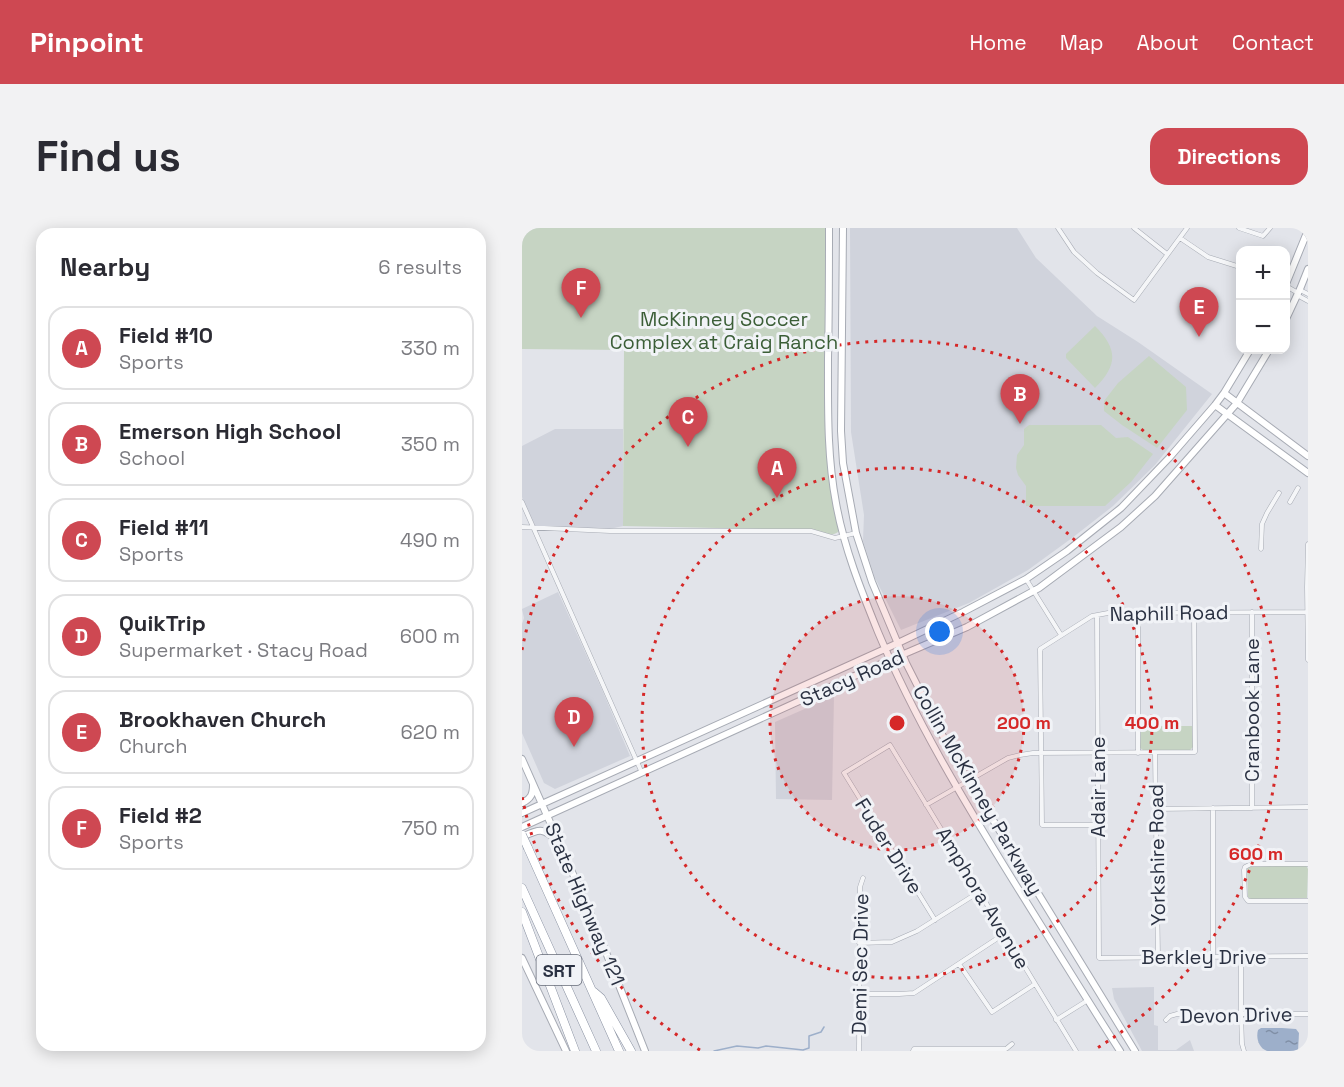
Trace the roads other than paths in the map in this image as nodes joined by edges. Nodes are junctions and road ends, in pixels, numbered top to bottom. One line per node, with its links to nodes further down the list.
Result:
1 (829, 228): 21 (main road, Collin McKinney Parkway)
2 (843, 228): 22 (main road, Collin McKinney Parkway)
3 (1058, 228): 10 (street)
4 (1134, 228): 10 (street)
5 (1187, 228): 9 (street)
6 (1239, 228): 7 (street)
7 (1270, 228)
8 (1308, 230): 13 (main road)
9 (1180, 238): 10 (street); 11 (street)
10 (1167, 254)
11 (1236, 266)
12 (1308, 269): 15 (main road)
13 (1290, 275)
14 (1290, 287): 15 (street)
15 (1299, 293): 16 (street); 17 (street); 18 (main road)
16 (1308, 294)
17 (1308, 301)
18 (1290, 311)
19 (1248, 354): 23 (main road, Stacy Road)
20 (1267, 354): 24 (main road, Stacy Road)
21 (828, 390): 22 (main road); 38 (main road, Collin McKinney Parkway)
22 (841, 391): 37 (main road, Collin McKinney Parkway)
23 (1224, 393): 24 (main road); 25 (main road, Stacy Road)
24 (1237, 403): 26 (main road, Stacy Road); 27 (main road)
25 (1215, 405): 26 (main road); 33 (main road, Stacy Road)
26 (1227, 414): 28 (main road); 34 (main road, Stacy Road)
27 (1308, 456)
28 (1308, 473)
29 (1298, 488): 31 (street)
30 (1279, 493): 40 (street)
31 (1290, 501)
32 (522, 502): 36 (street)
33 (1121, 508): 34 (main road); 41 (main road, Stacy Road)
34 (1130, 519): 43 (main road, Stacy Road)
35 (522, 527): 36 (street)
36 (533, 527): 38 (street); 62 (street)
37 (856, 533): 38 (street); 50 (main road, Collin McKinney Parkway)
38 (843, 536): 51 (main road, Collin McKinney Parkway)
39 (1308, 544): 42 (street)
40 (1261, 549)
41 (1026, 579): 43 (street); 50 (main road, Stacy Road)
42 (1307, 587): 47 (street)
43 (1034, 591): 49 (street); 52 (main road, Stacy Road)
44 (1138, 612): 45 (street, Naphill Road); 48 (street, Naphill Road); 59 (street)
45 (1194, 612): 46 (street, Naphill Road); 60 (street)
46 (1252, 612): 47 (street, Naphill Road); 74 (street, Cranbook Lane)
47 (1308, 612): 54 (street)
48 (1096, 615): 49 (street, Naphill Road); 58 (street, Adair Lane)
49 (1061, 635): 57 (street, Naphill Road)
50 (898, 643): 51 (main road, Stacy Road); 52 (main road, Collin McKinney Parkway)
51 (885, 649): 53 (main road, Collin McKinney Parkway); 55 (main road, Stacy Road)
52 (903, 655): 53 (main road, Stacy Road); 65 (main road, Collin McKinney Parkway)
53 (890, 660): 56 (main road, Stacy Road); 67 (main road, Collin McKinney Parkway)
54 (1308, 660)
55 (755, 707): 56 (main road); 62 (main road, Stacy Road)
56 (760, 719): 63 (main road, Stacy Road)
57 (1041, 753): 58 (street); 65 (street); 77 (street)
58 (1098, 753): 59 (street); 77 (street, Adair Lane)
59 (1138, 753): 60 (street)
60 (1155, 753): 72 (street, Yorkshire Road)
61 (522, 759): 66 (main road, State Highway 121)
62 (636, 760): 63 (street); 69 (main road, Stacy Road)
63 (642, 772): 76 (main road, Stacy Road)
64 (844, 773): 70 (street, Amphora Avenue); 87 (street, Fuder Drive)
65 (969, 781): 67 (street); 117 (main road, Collin McKinney Parkway)
66 (533, 783): 68 (main road); 69 (main road, State Highway 121)
67 (957, 788): 70 (street); 100 (main road, Collin McKinney Parkway)
68 (522, 803)
69 (542, 804): 75 (main road, Stacy Road); 76 (main road, State Highway 121)
70 (926, 805): 84 (street, Amphora Avenue)
71 (1308, 807): 74 (street)
72 (1156, 808): 73 (street); 91 (street, Yorkshire Road)
73 (1213, 808): 74 (street); 92 (street)
74 (1252, 808)
75 (522, 813)
76 (548, 816): 78 (main road, Stacy Road); 80 (main road, State Highway 121)
77 (1098, 825): 95 (street, Adair Lane)
78 (522, 827)
79 (522, 836): 80 (main road); 98 (highway, SRT, bridge)
80 (560, 843): 113 (main road, State Highway 121)
81 (1308, 864): 85 (street)
82 (863, 878): 89 (street, Demi Sec Drive)
83 (522, 888): 110 (highway, SRT)
84 (979, 892): 87 (street); 88 (street, Amphora Avenue)
85 (1308, 901)
86 (522, 912): 109 (highway)
87 (935, 920): 89 (street)
88 (1004, 934): 96 (street); 97 (street, Amphora Avenue)
89 (859, 943): 99 (street, Demi Sec Drive)
90 (1308, 956): 93 (street, Berkley Drive)
91 (1158, 957): 92 (street, Berkley Drive); 95 (street, Berkley Drive)
92 (1213, 957): 93 (street, Berkley Drive)
93 (1241, 957): 101 (street)
94 (522, 958): 108 (main road)
95 (1099, 958)
96 (959, 964): 97 (street); 99 (street)
97 (1035, 984): 103 (street, Amphora Avenue)
98 (591, 989): 111 (highway, SRT); 112 (highway)
99 (859, 994): 114 (street, Demi Sec Drive)
100 (1088, 1000): 103 (street); 116 (main road, Collin McKinney Parkway)
101 (1241, 1014): 102 (street, Devon Drive); 104 (street, Devon Drive); 118 (street)
102 (1308, 1014)
103 (1056, 1020): 115 (street, Amphora Avenue)
104 (1166, 1020)
105 (1012, 1044): 107 (street)
106 (914, 1050): 107 (street)
107 (985, 1050)
108 (566, 1051)
109 (575, 1051)
110 (596, 1051)
111 (619, 1051)
112 (631, 1051)
113 (645, 1051)
114 (859, 1051)
115 (1076, 1051)
116 (1120, 1051)
117 (1135, 1051)
118 (1244, 1051)

